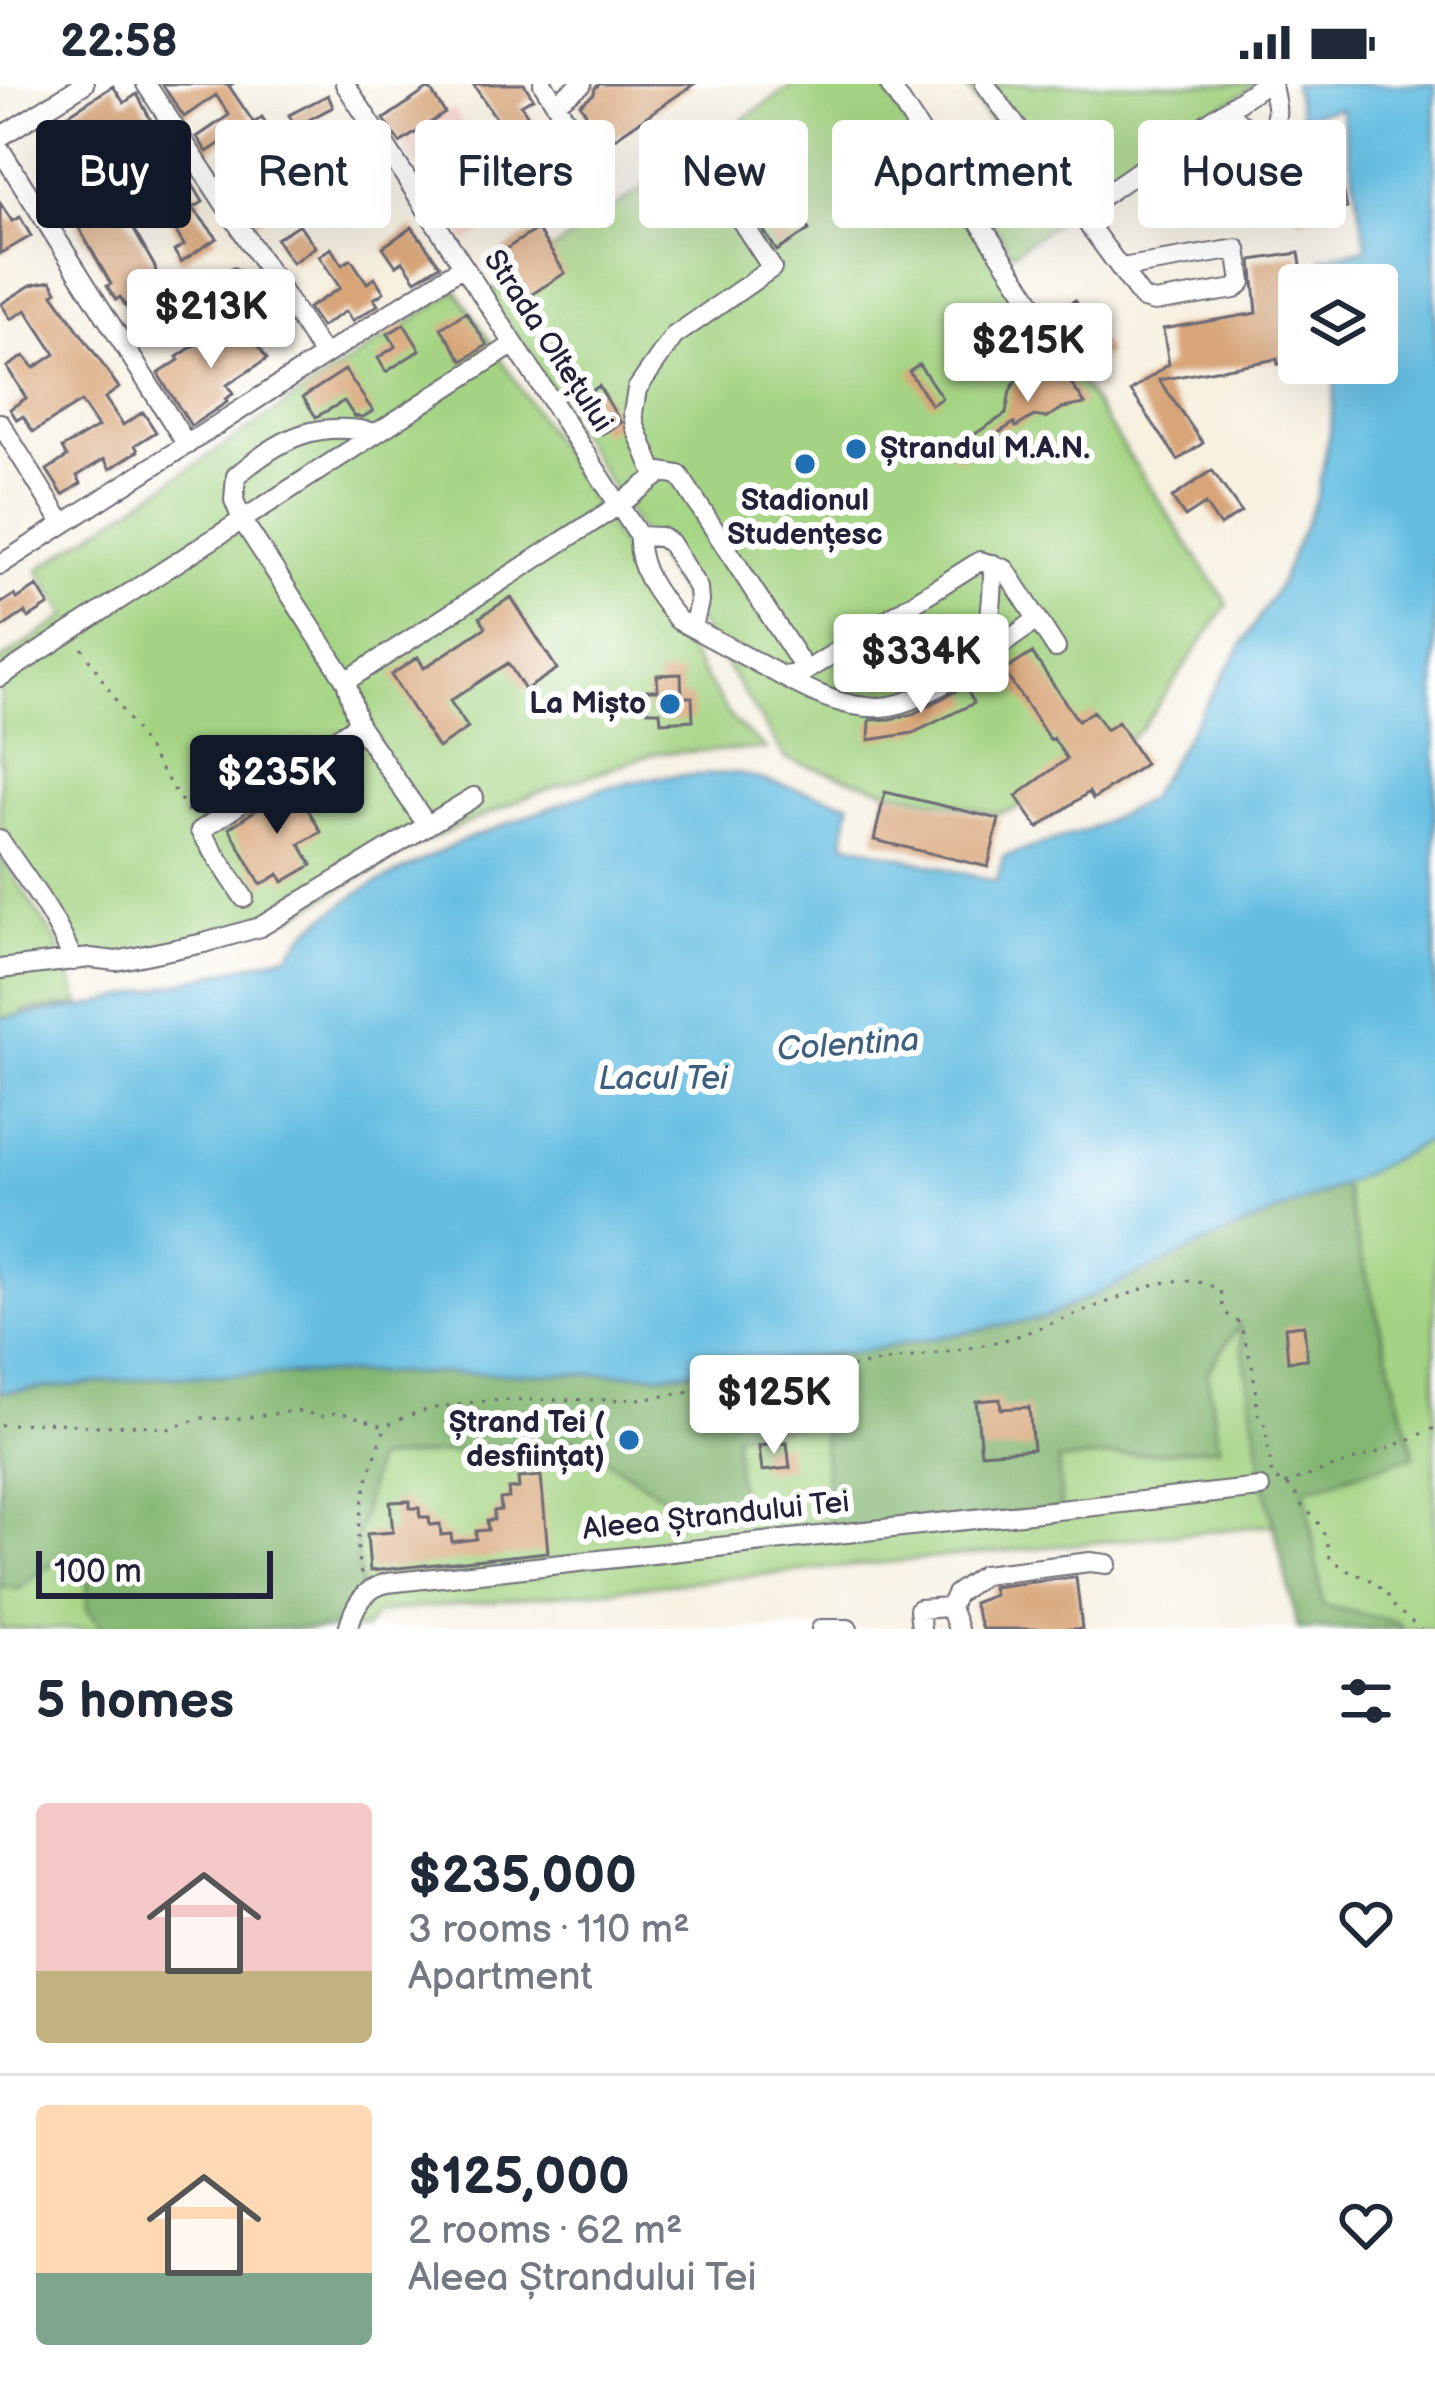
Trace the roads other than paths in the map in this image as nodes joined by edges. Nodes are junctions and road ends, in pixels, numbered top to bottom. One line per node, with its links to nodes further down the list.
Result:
1 (84, 84): 13 (street)
2 (146, 84): 21 (street)
3 (344, 84): 17 (street, Strada Oltețului)
4 (542, 84): 9 (street)
5 (582, 84): 9 (street)
6 (889, 84): 19 (street)
7 (985, 84): 12 (street)
8 (1268, 84): 10 (street); 10 (street)
9 (554, 103): 11 (street)
10 (1228, 109): 14 (street)
11 (565, 120)
12 (1011, 120)
13 (0, 139): 24 (street)
14 (1114, 188)
15 (746, 228): 25 (street)
16 (1090, 228): 18 (street)
17 (463, 266): 20 (street, Strada Oltețului); 21 (street)
18 (1121, 268): 18 (street)
19 (1033, 304)
20 (514, 344): 23 (street); 26 (street, Strada Oltețului)
21 (325, 356): 24 (street)
22 (0, 423): 28 (street)
23 (376, 434): 27 (street); 27 (street)
24 (187, 445): 28 (street)
25 (656, 477): 26 (street); 36 (street)
26 (619, 505): 29 (street, Strada Oltețului); 39 (street)
27 (242, 520): 38 (street); 39 (street)
28 (63, 524): 31 (street)
29 (639, 536): 33 (street, Strada Oltețului); 33 (street)
30 (993, 564): 32 (street); 35 (street); 36 (street)
31 (0, 565)
32 (1037, 619): 34 (street); 35 (street, Strada Oltețului)
33 (693, 627): 37 (street, Strada Oltețului)
34 (1056, 649)
35 (979, 659): 37 (street, Strada Oltețului)
36 (806, 671): 37 (street)
37 (782, 676)
38 (0, 677)
39 (346, 681): 40 (street)
40 (358, 724): 42 (street); 44 (street)
41 (474, 797): 42 (street)
42 (427, 825): 45 (street)
43 (0, 840): 45 (street)
44 (244, 898)
45 (73, 961): 46 (street)
46 (0, 969)
47 (1260, 1488): 50 (street, Aleea Ștrandului Tei)
48 (1107, 1564): 49 (street)
49 (950, 1607): 53 (street); 54 (street)
50 (348, 1629)
51 (821, 1629): 52 (street)
52 (848, 1629)
53 (921, 1629)
54 (958, 1629)

